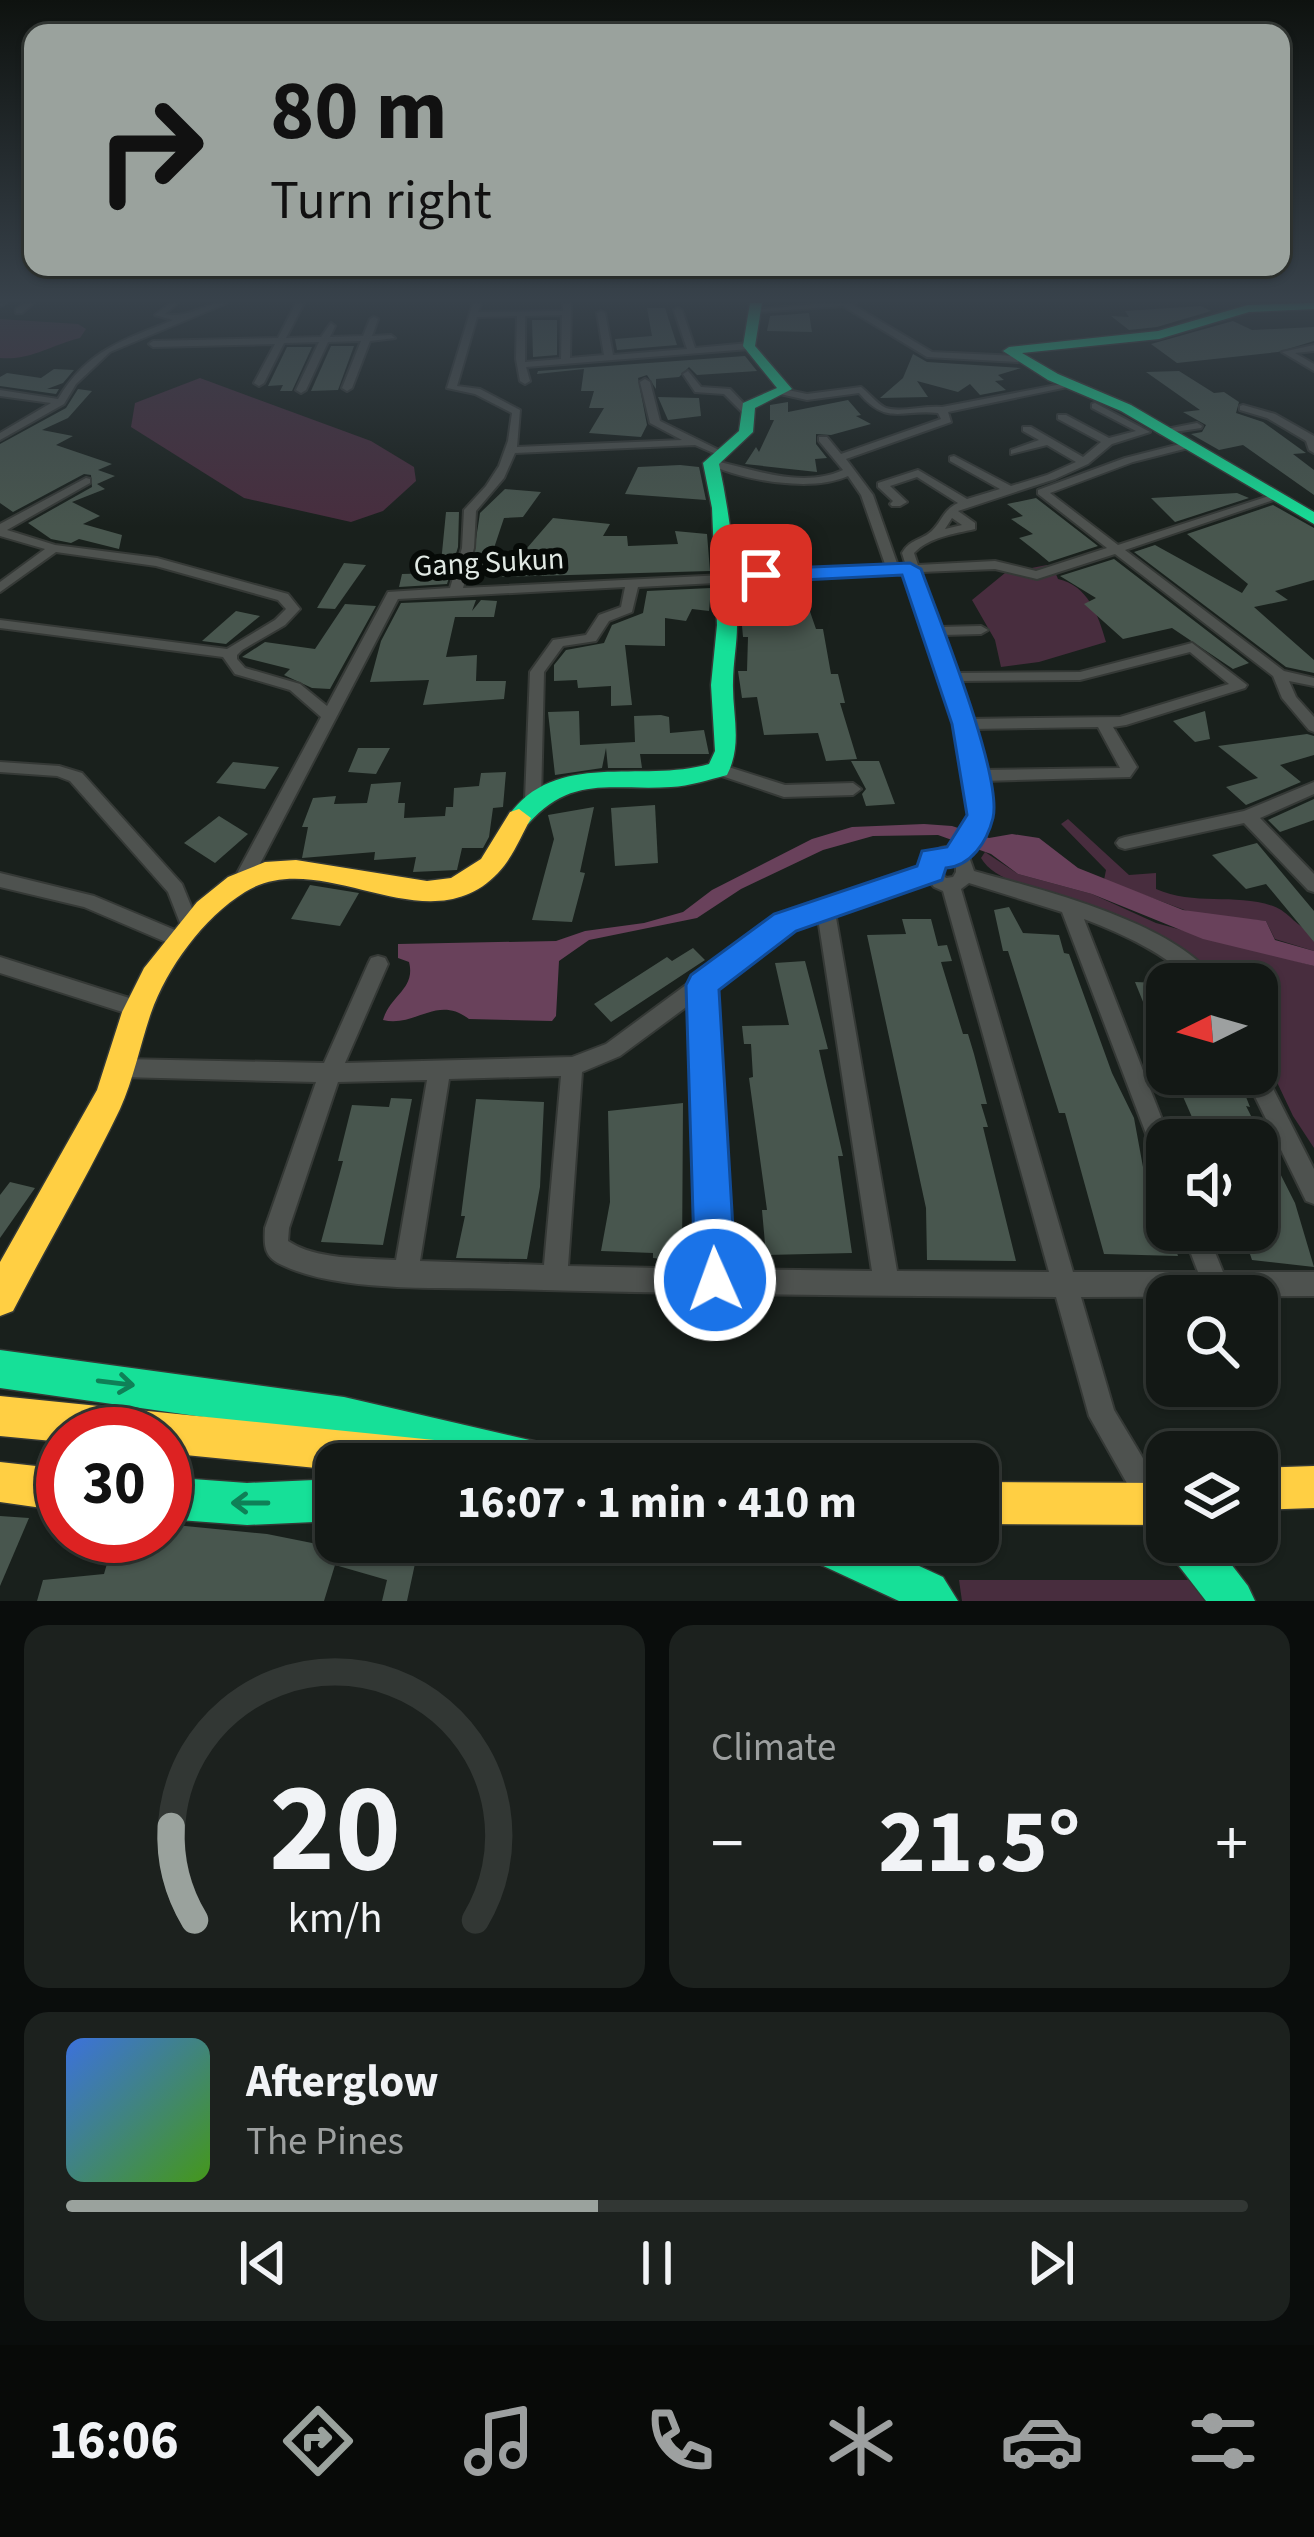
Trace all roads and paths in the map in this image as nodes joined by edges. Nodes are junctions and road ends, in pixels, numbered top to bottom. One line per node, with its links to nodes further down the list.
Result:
1 (82, 378): 19 (street)
2 (262, 378): 13 (street)
3 (307, 378): 16 (street)
4 (351, 378): 15 (street)
5 (455, 378): 34 (street)
6 (525, 378): 10 (street)
7 (690, 378): 22 (street)
8 (779, 378): 17 (street)
9 (1055, 378): 11 (street)
10 (525, 381)
11 (1062, 381): 14 (street); 23 (street); 27 (street)
12 (645, 382): 35 (street)
13 (259, 383)
14 (1003, 386)
15 (347, 388)
16 (301, 390)
17 (783, 392): 22 (street); 23 (street)
18 (0, 393): 19 (street)
19 (61, 402): 25 (street)
20 (1095, 406): 27 (street)
21 (1243, 408): 33 (street)
22 (745, 410): 35 (street)
23 (942, 410): 37 (street)
24 (1061, 417): 32 (street)
25 (6, 426): 29 (street)
26 (1028, 429): 31 (street)
27 (1153, 431): 28 (street); 32 (street)
28 (1192, 436): 43 (street); 51 (street)
29 (0, 437)
30 (823, 439): 37 (street)
31 (1048, 441): 36 (street); 39 (street)
32 (1108, 442): 39 (street)
33 (1313, 442)
34 (514, 449): 35 (street); 57 (street)
35 (709, 452): 40 (street); 54 (street)
36 (1015, 452)
37 (840, 458): 40 (street)
38 (954, 458): 42 (street)
39 (1084, 462): 42 (street)
40 (850, 471): 52 (street)
41 (86, 481): 48 (street)
42 (1010, 490): 44 (street)
43 (1276, 496): 47 (street); 51 (street, Gang Sukun)
44 (966, 502): 45 (street); 46 (street)
45 (896, 504)
46 (950, 512): 49 (street); 49 (street)
47 (1314, 519)
48 (0, 530): 50 (street)
49 (936, 535): 53 (street)
50 (54, 548): 56 (street); 61 (street)
51 (1119, 551): 53 (street, Gang Sukun); 62 (street)
52 (893, 569): 53 (street, Gang Sukun); 54 (street, Gang Sukun)
53 (910, 569): 60 (street)
54 (724, 577): 55 (street, Gang Sukun); 70 (street)
55 (633, 581): 57 (street, Gang Sukun); 74 (street)
56 (0, 588)
57 (454, 592): 65 (street, Gang Sukun)
58 (0, 624): 61 (street)
59 (981, 630): 60 (street)
60 (933, 631): 63 (street)
61 (230, 655): 65 (street)
62 (1279, 674): 64 (street); 68 (street)
63 (951, 677): 66 (street); 67 (street)
64 (1314, 682)
65 (327, 714): 79 (street)
66 (1103, 723): 67 (street); 71 (street)
67 (964, 724): 71 (street)
68 (1314, 727)
69 (0, 767): 84 (street)
70 (719, 769): 73 (street); 74 (street)
71 (974, 776): 77 (street)
72 (1314, 788): 75 (street)
73 (853, 789)
74 (533, 800): 79 (street)
75 (1248, 816): 76 (street); 81 (street)
76 (1125, 843)
77 (956, 857): 78 (street); 78 (street)
78 (949, 877): 82 (street); 83 (street); 102 (street)
79 (243, 879): 84 (street)
80 (0, 880): 84 (street)
81 (1314, 885)
82 (825, 905): 88 (street); 101 (street)
83 (1069, 905): 85 (street); 95 (street)
84 (186, 934): 89 (street)
85 (1183, 963)
86 (378, 964): 93 (street)
87 (0, 965): 89 (street)
88 (702, 985): 90 (street); 100 (street)
89 (139, 1009): 91 (street)
90 (572, 1066): 92 (street); 99 (street)
91 (122, 1068): 93 (street); 106 (street)
92 (440, 1068): 93 (street); 98 (street)
93 (330, 1073): 98 (street)
94 (1267, 1095): 96 (street)
95 (1151, 1119)
96 (1306, 1163): 97 (street)
97 (1314, 1193)
98 (406, 1273): 99 (street)
99 (555, 1278): 100 (street)
100 (715, 1280): 101 (street)
101 (886, 1280): 102 (street)
102 (1060, 1282): 103 (street); 115 (street)
103 (1146, 1283)
104 (1278, 1284): 105 (street)
105 (1314, 1284)
106 (0, 1298)
107 (0, 1369): 111 (street, one-way to 111)
108 (0, 1417): 113 (street)
109 (0, 1432): 110 (street)
110 (36, 1435)
111 (475, 1443)
112 (192, 1449): 114 (street)
113 (315, 1453)
114 (315, 1455)
115 (1146, 1481)
116 (0, 1483): 118 (street)
117 (1314, 1486): 119 (street)
118 (36, 1487)
119 (1278, 1488)
120 (999, 1490): 122 (street)
121 (192, 1500): 123 (street, one-way to 121)
122 (1146, 1501)
123 (315, 1502)
124 (1146, 1502): 125 (street)
125 (999, 1503)
126 (865, 1563): 128 (street)
127 (1203, 1563): 129 (street)
128 (936, 1601)
129 (1233, 1601)

